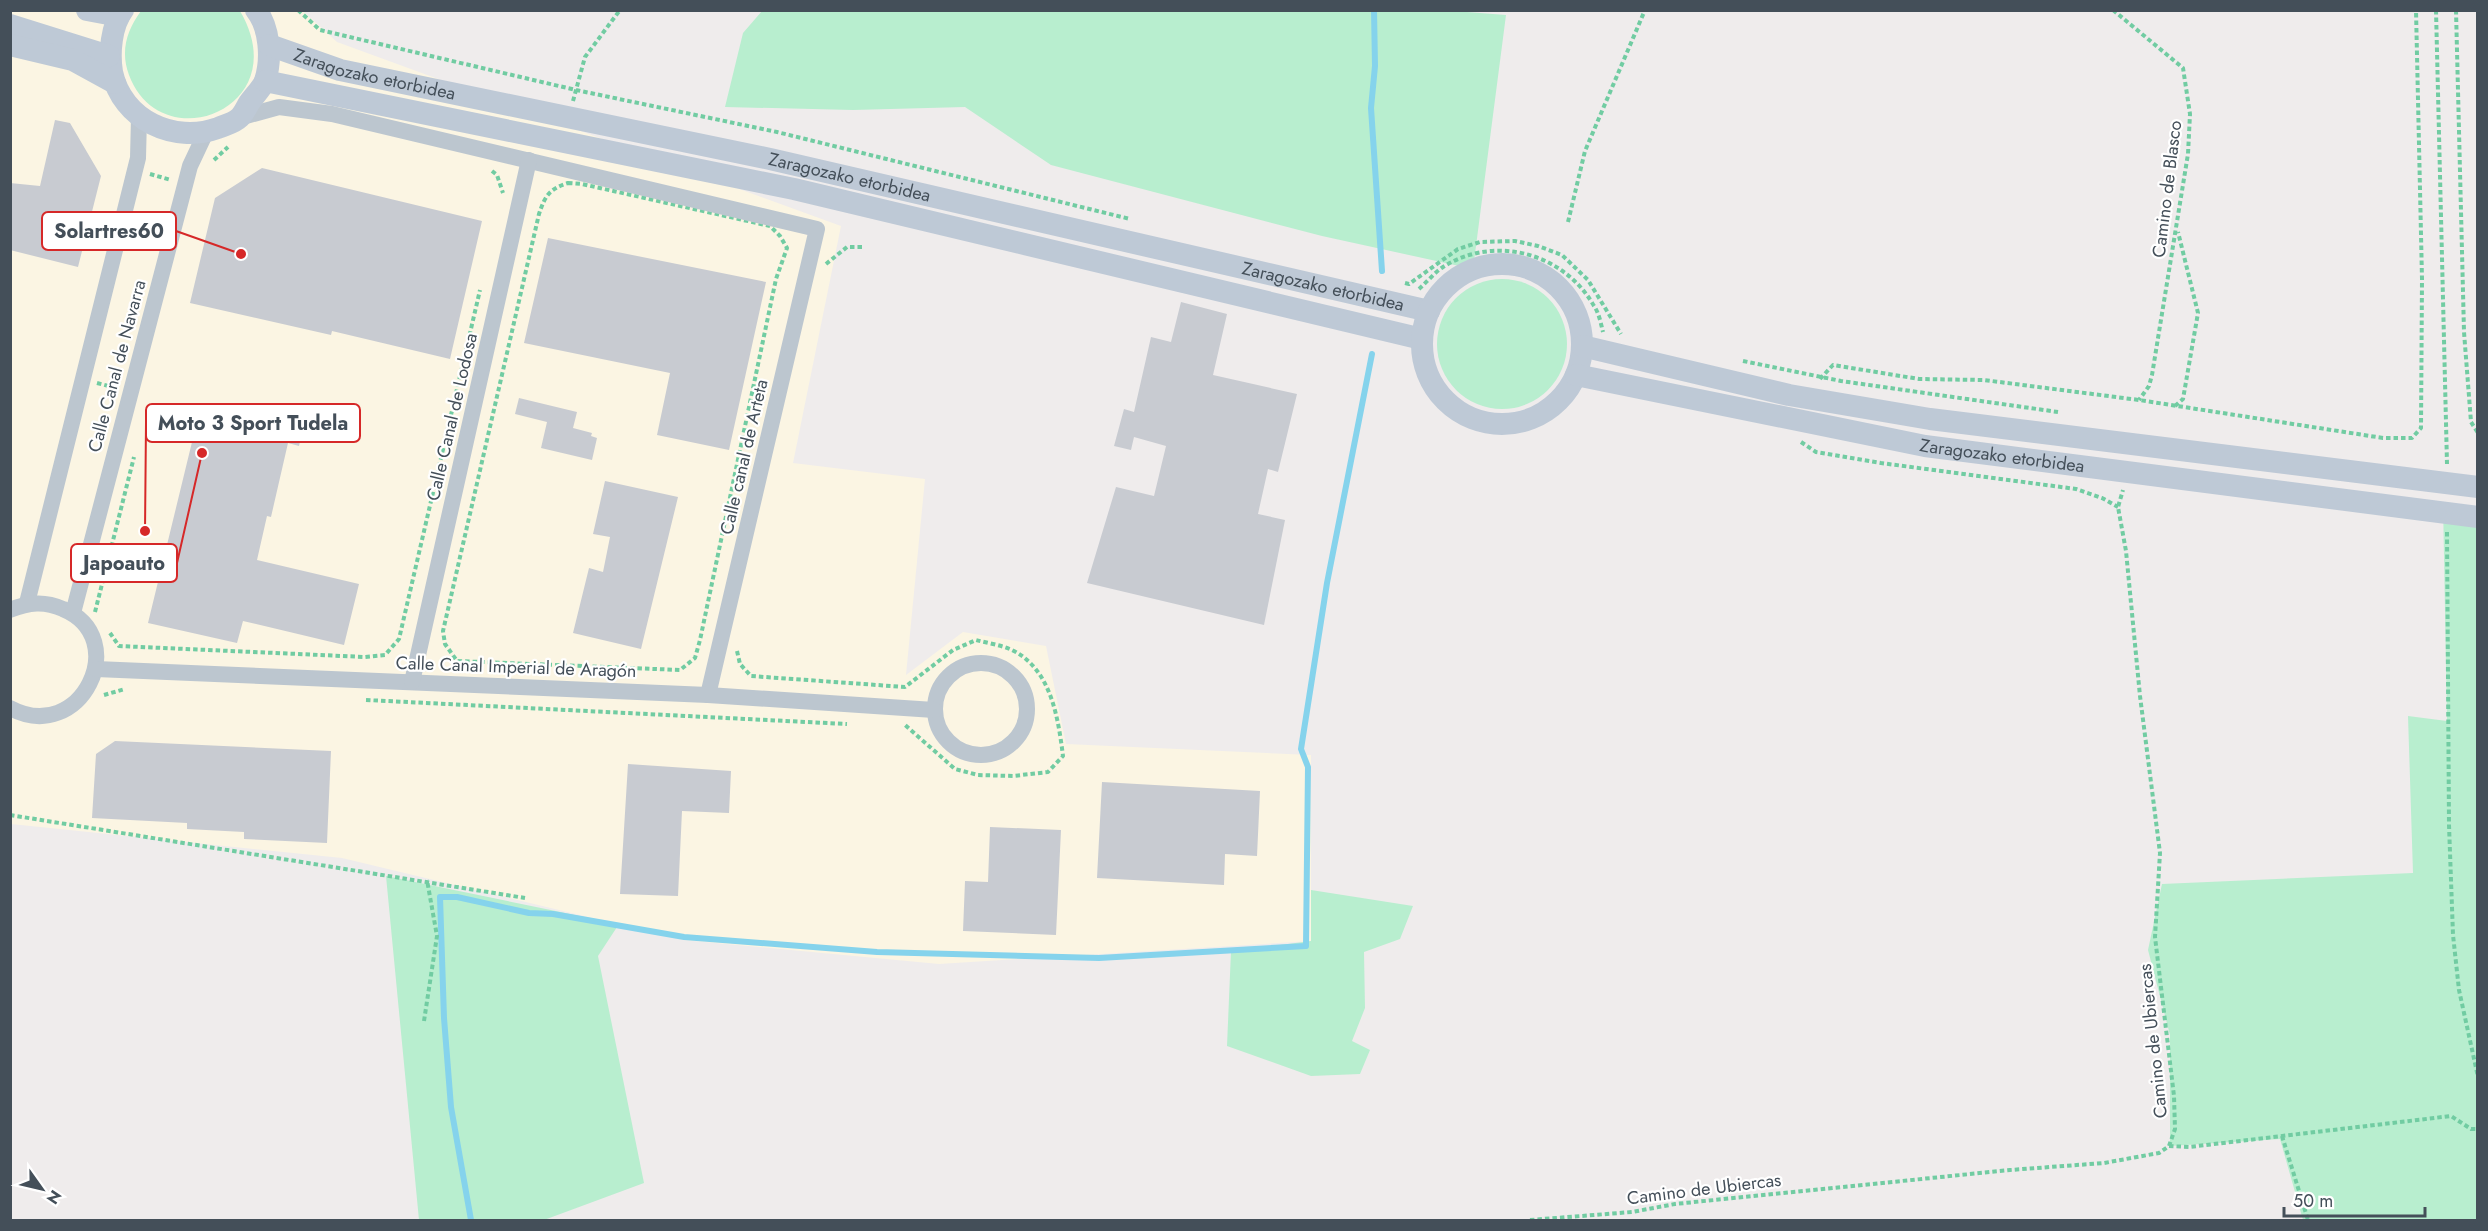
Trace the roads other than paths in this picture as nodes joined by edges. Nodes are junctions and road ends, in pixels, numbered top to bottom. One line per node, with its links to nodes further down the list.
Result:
1 (87, 10): 3 (main road)
2 (256, 10): 6 (main road)
3 (121, 13): 7 (main road)
4 (10, 25): 7 (main road)
5 (10, 45): 9 (main road)
6 (269, 45): 8 (main road); 14 (main road, Zaragozako etorbidea)
7 (109, 56): 9 (main road)
8 (265, 81): 11 (main road); 15 (main road, Zaragozako etorbidea)
9 (115, 83): 10 (main road)
10 (139, 117): 12 (main road); 20 (street)
11 (239, 118): 12 (main road); 13 (street)
12 (206, 132): 22 (street, Calle Canal de Navarra)
13 (529, 160): 24 (street, Calle Canal de Lodosa); 25 (street, Calle canal de Arteta)
14 (1429, 311): 15 (main road); 16 (main road)
15 (1422, 339): 17 (main road)
16 (1582, 346): 17 (main road); 18 (main road, Zaragozako etorbidea)
17 (1576, 375): 19 (main road, Zaragozako etorbidea)
18 (2463, 480)
19 (2469, 516)
20 (27, 603): 21 (street); 22 (street)
21 (10, 610)
22 (73, 613): 23 (street)
23 (96, 669): 24 (street, Calle Canal Imperial de Aragón); 26 (street)
24 (412, 682): 25 (street, Calle Canal Imperial de Aragón)
25 (708, 695): 27 (street, Calle Canal Imperial de Aragón)
26 (10, 708)
27 (934, 710): 27 (street)

